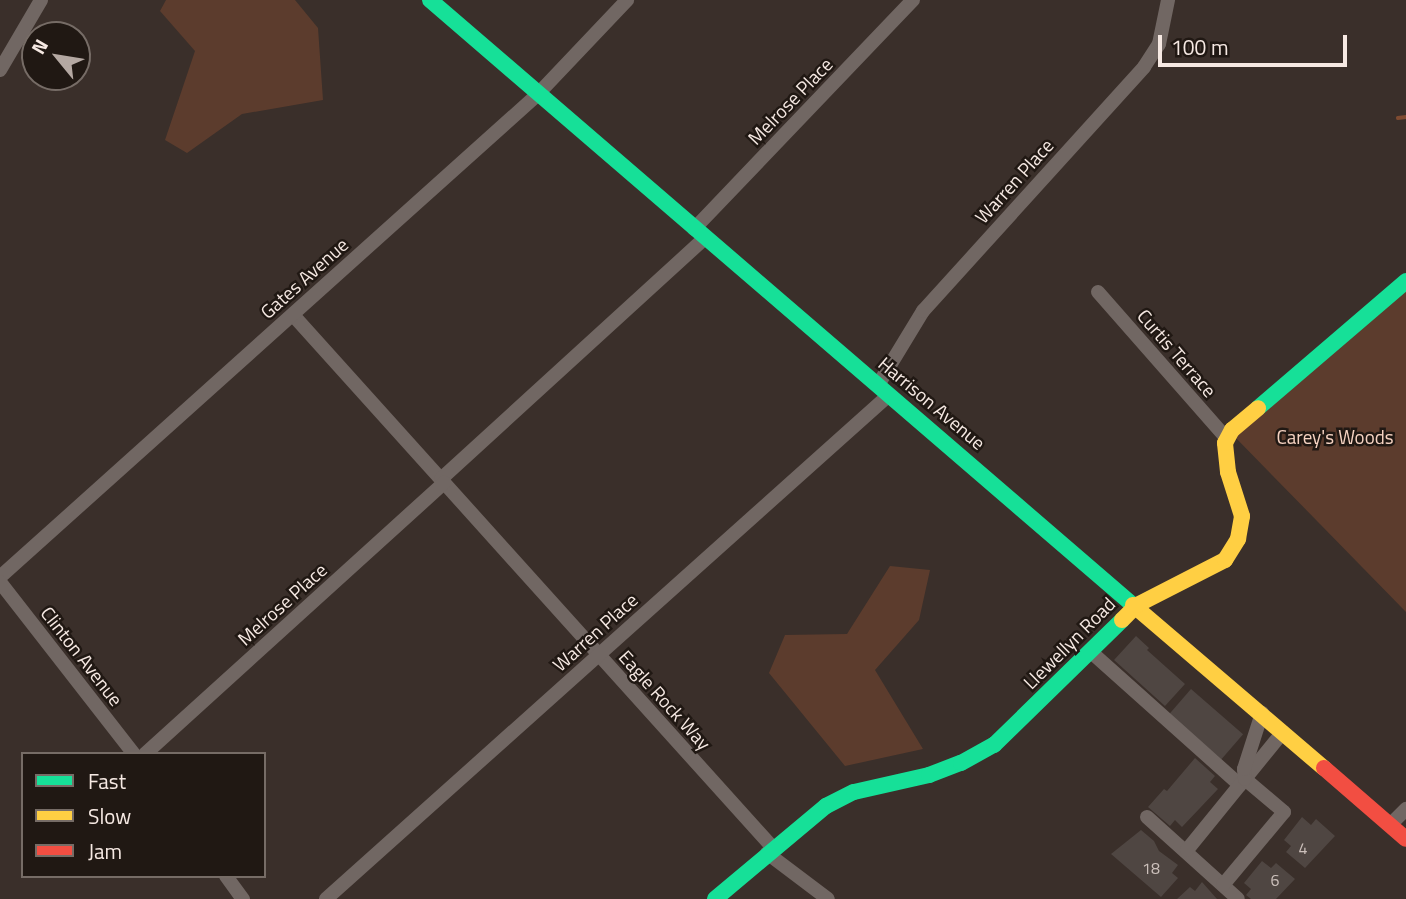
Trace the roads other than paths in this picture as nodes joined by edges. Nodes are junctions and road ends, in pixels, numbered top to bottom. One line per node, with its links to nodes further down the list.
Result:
1 (41, 0): 6 (street)
2 (429, 0): 7 (street, Harrison Avenue)
3 (627, 0): 7 (street, Gates Avenue)
4 (913, 0): 8 (street, Melrose Place)
5 (1168, 0): 12 (street, Warren Place)
6 (0, 70)
7 (537, 95): 8 (street, Harrison Avenue); 11 (street, Gates Avenue)
8 (700, 233): 12 (street, Harrison Avenue); 14 (street, Melrose Place)
9 (1406, 281): 13 (street)
10 (1097, 292): 13 (street, Curtis Terrace)
11 (293, 315): 14 (street, Eagle Rock Way); 15 (street, Gates Avenue)
12 (884, 390): 16 (street, Harrison Avenue); 18 (street, Warren Place)
13 (1227, 439): 16 (street, Llewellyn Road)
14 (443, 481): 18 (street, Eagle Rock Way); 22 (street, Melrose Place)
15 (1, 577): 21 (street, Clinton Avenue)
16 (1137, 605): 17 (street, Llewellyn Road); 19 (street, Harrison Avenue)
17 (1090, 652): 23 (street); 28 (street, Llewellyn Road)
18 (599, 655): 28 (street, Eagle Rock Way); 33 (street, Warren Place)
19 (1262, 713): 20 (street, Harrison Avenue); 23 (street)
20 (1283, 732): 23 (street); 26 (street, Harrison Avenue)
21 (132, 752)
22 (147, 752)
23 (1242, 782): 29 (street); 31 (street)
24 (1406, 810): 26 (street)
25 (1147, 817): 29 (street)
26 (1390, 825): 27 (street, Harrison Avenue)
27 (1406, 839)
28 (770, 850): 34 (street, Llewellyn Road); 35 (street, Eagle Rock Way)
29 (1187, 850): 31 (street)
30 (227, 878): 32 (street)
31 (1223, 884): 36 (street)
32 (243, 899)
33 (326, 899)
34 (715, 899)
35 (828, 899)
36 (1238, 899)

